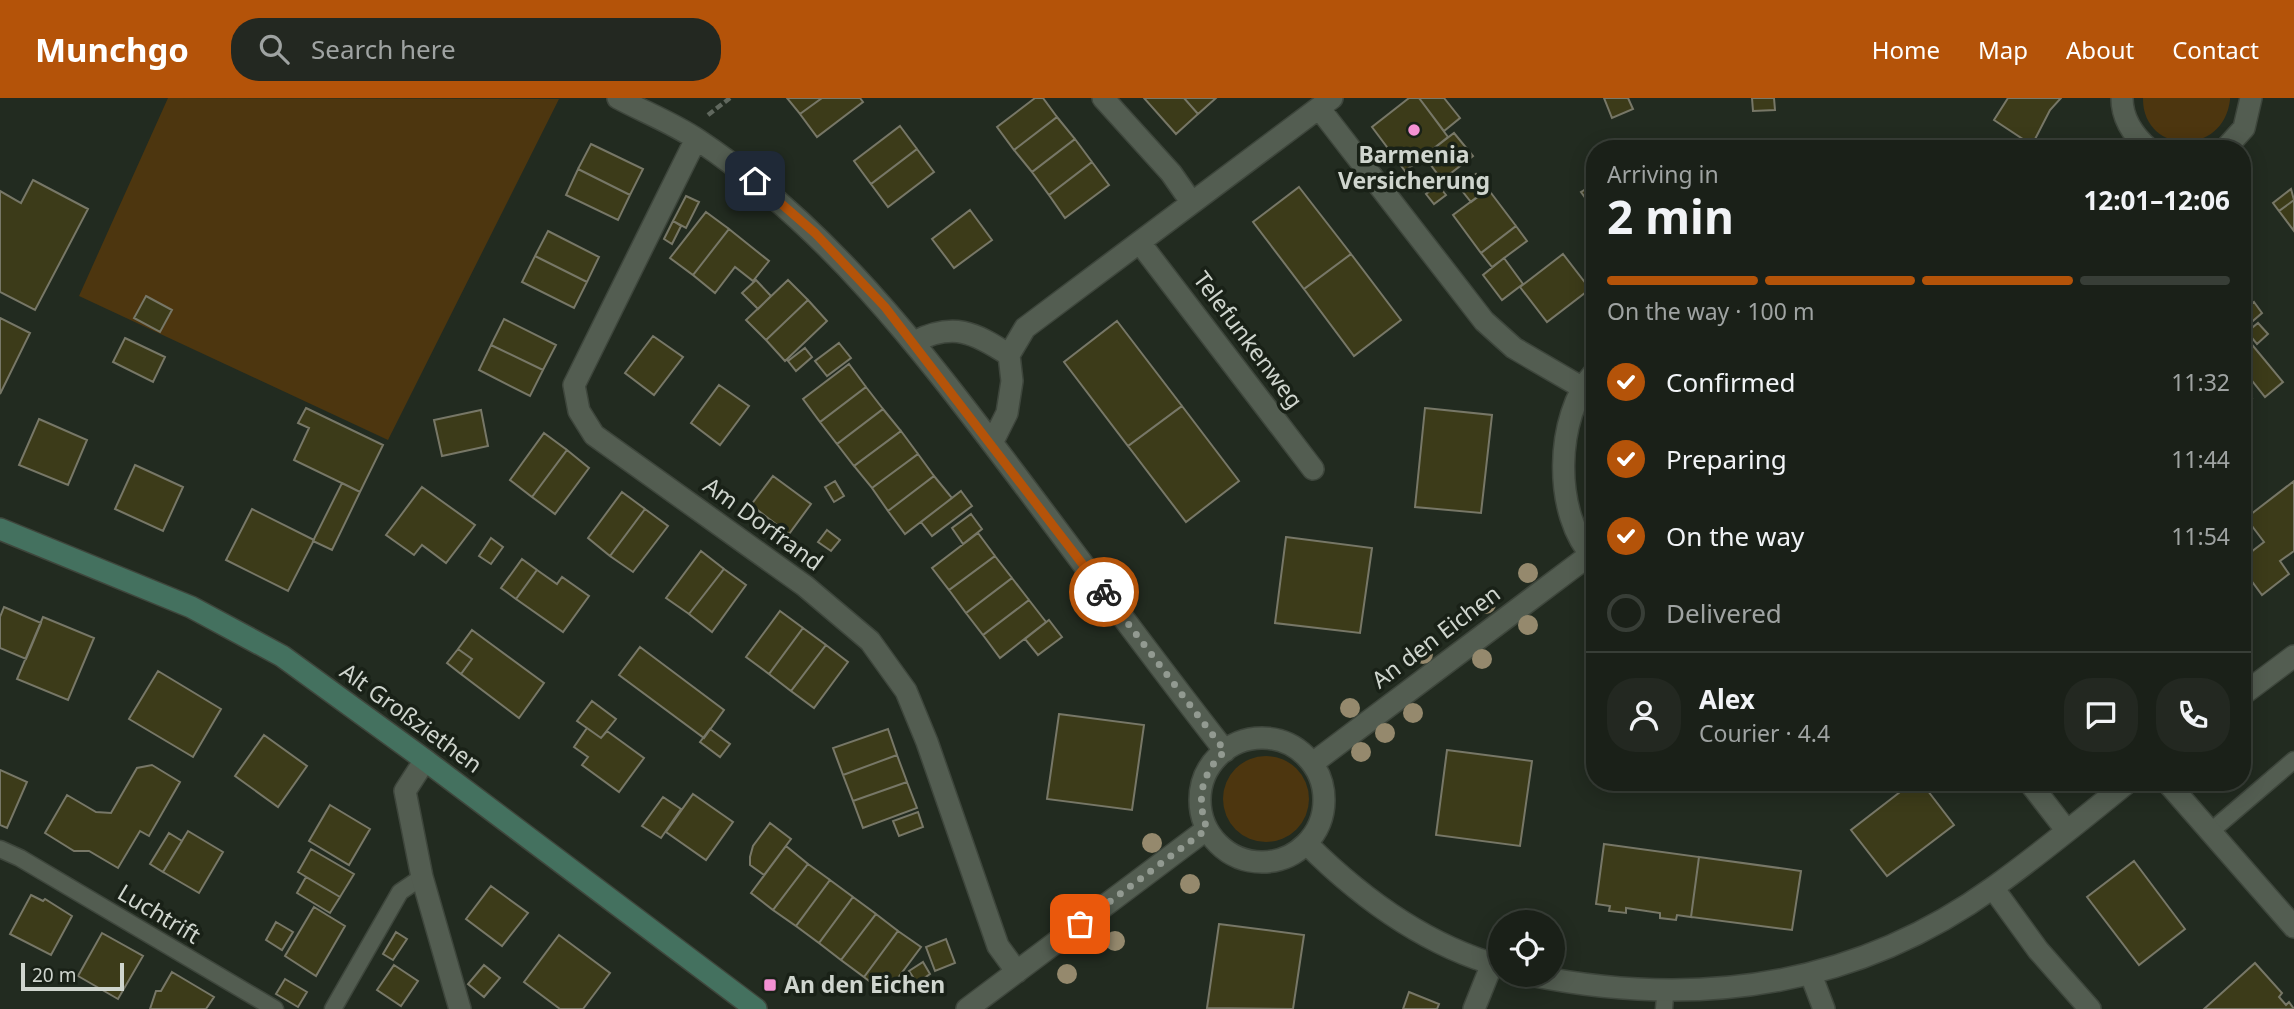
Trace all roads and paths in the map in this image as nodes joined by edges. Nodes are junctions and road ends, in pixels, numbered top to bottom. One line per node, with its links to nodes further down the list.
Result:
1 (618, 98): 6 (street)
2 (1103, 98): 9 (street)
3 (2122, 98): 7 (street)
4 (2251, 98): 8 (street)
5 (1325, 103): 9 (street); 13 (street)
6 (696, 139): 11 (street); 38 (street, Am Dorfrand)
7 (2135, 140)
8 (2233, 140)
9 (1192, 203): 10 (street)
10 (1140, 243): 12 (street); 16 (street, Telefunkenweg)
11 (914, 342): 12 (street); 15 (street)
12 (1009, 355): 15 (street)
13 (1586, 379)
14 (1586, 384): 18 (street, An den Eichen)
15 (992, 443): 22 (street)
16 (1314, 469)
17 (0, 529): 23 (street, Alt Großziethen)
18 (1586, 541)
19 (1586, 561): 25 (street, An den Eichen)
20 (2294, 656): 21 (street)
21 (2251, 688)
22 (1225, 751): 25 (street); 29 (street)
23 (425, 760): 34 (street); 46 (street, Alt Großziethen)
24 (2294, 760): 31 (lane)
25 (1313, 764): 32 (street)
26 (2036, 791): 30 (street)
27 (2117, 791): 30 (street)
28 (2175, 791): 31 (street)
29 (1207, 829): 32 (street); 38 (street)
30 (2067, 831): 35 (street)
31 (2210, 832): 36 (street)
32 (1307, 844): 37 (street)
33 (0, 849): 43 (lane, Luchtrift)
34 (422, 877): 44 (lane); 45 (street)
35 (1993, 888): 39 (street); 50 (street)
36 (2294, 927)
37 (1488, 962)
38 (1017, 972): 47 (street)
39 (1813, 979): 42 (street); 49 (street)
40 (1488, 981): 48 (street)
41 (1565, 985): 42 (street)
42 (1665, 1003)
43 (275, 1009)
44 (333, 1009)
45 (460, 1009)
46 (756, 1009)
47 (967, 1009)
48 (1474, 1009)
49 (1824, 1009)
50 (2090, 1009)

